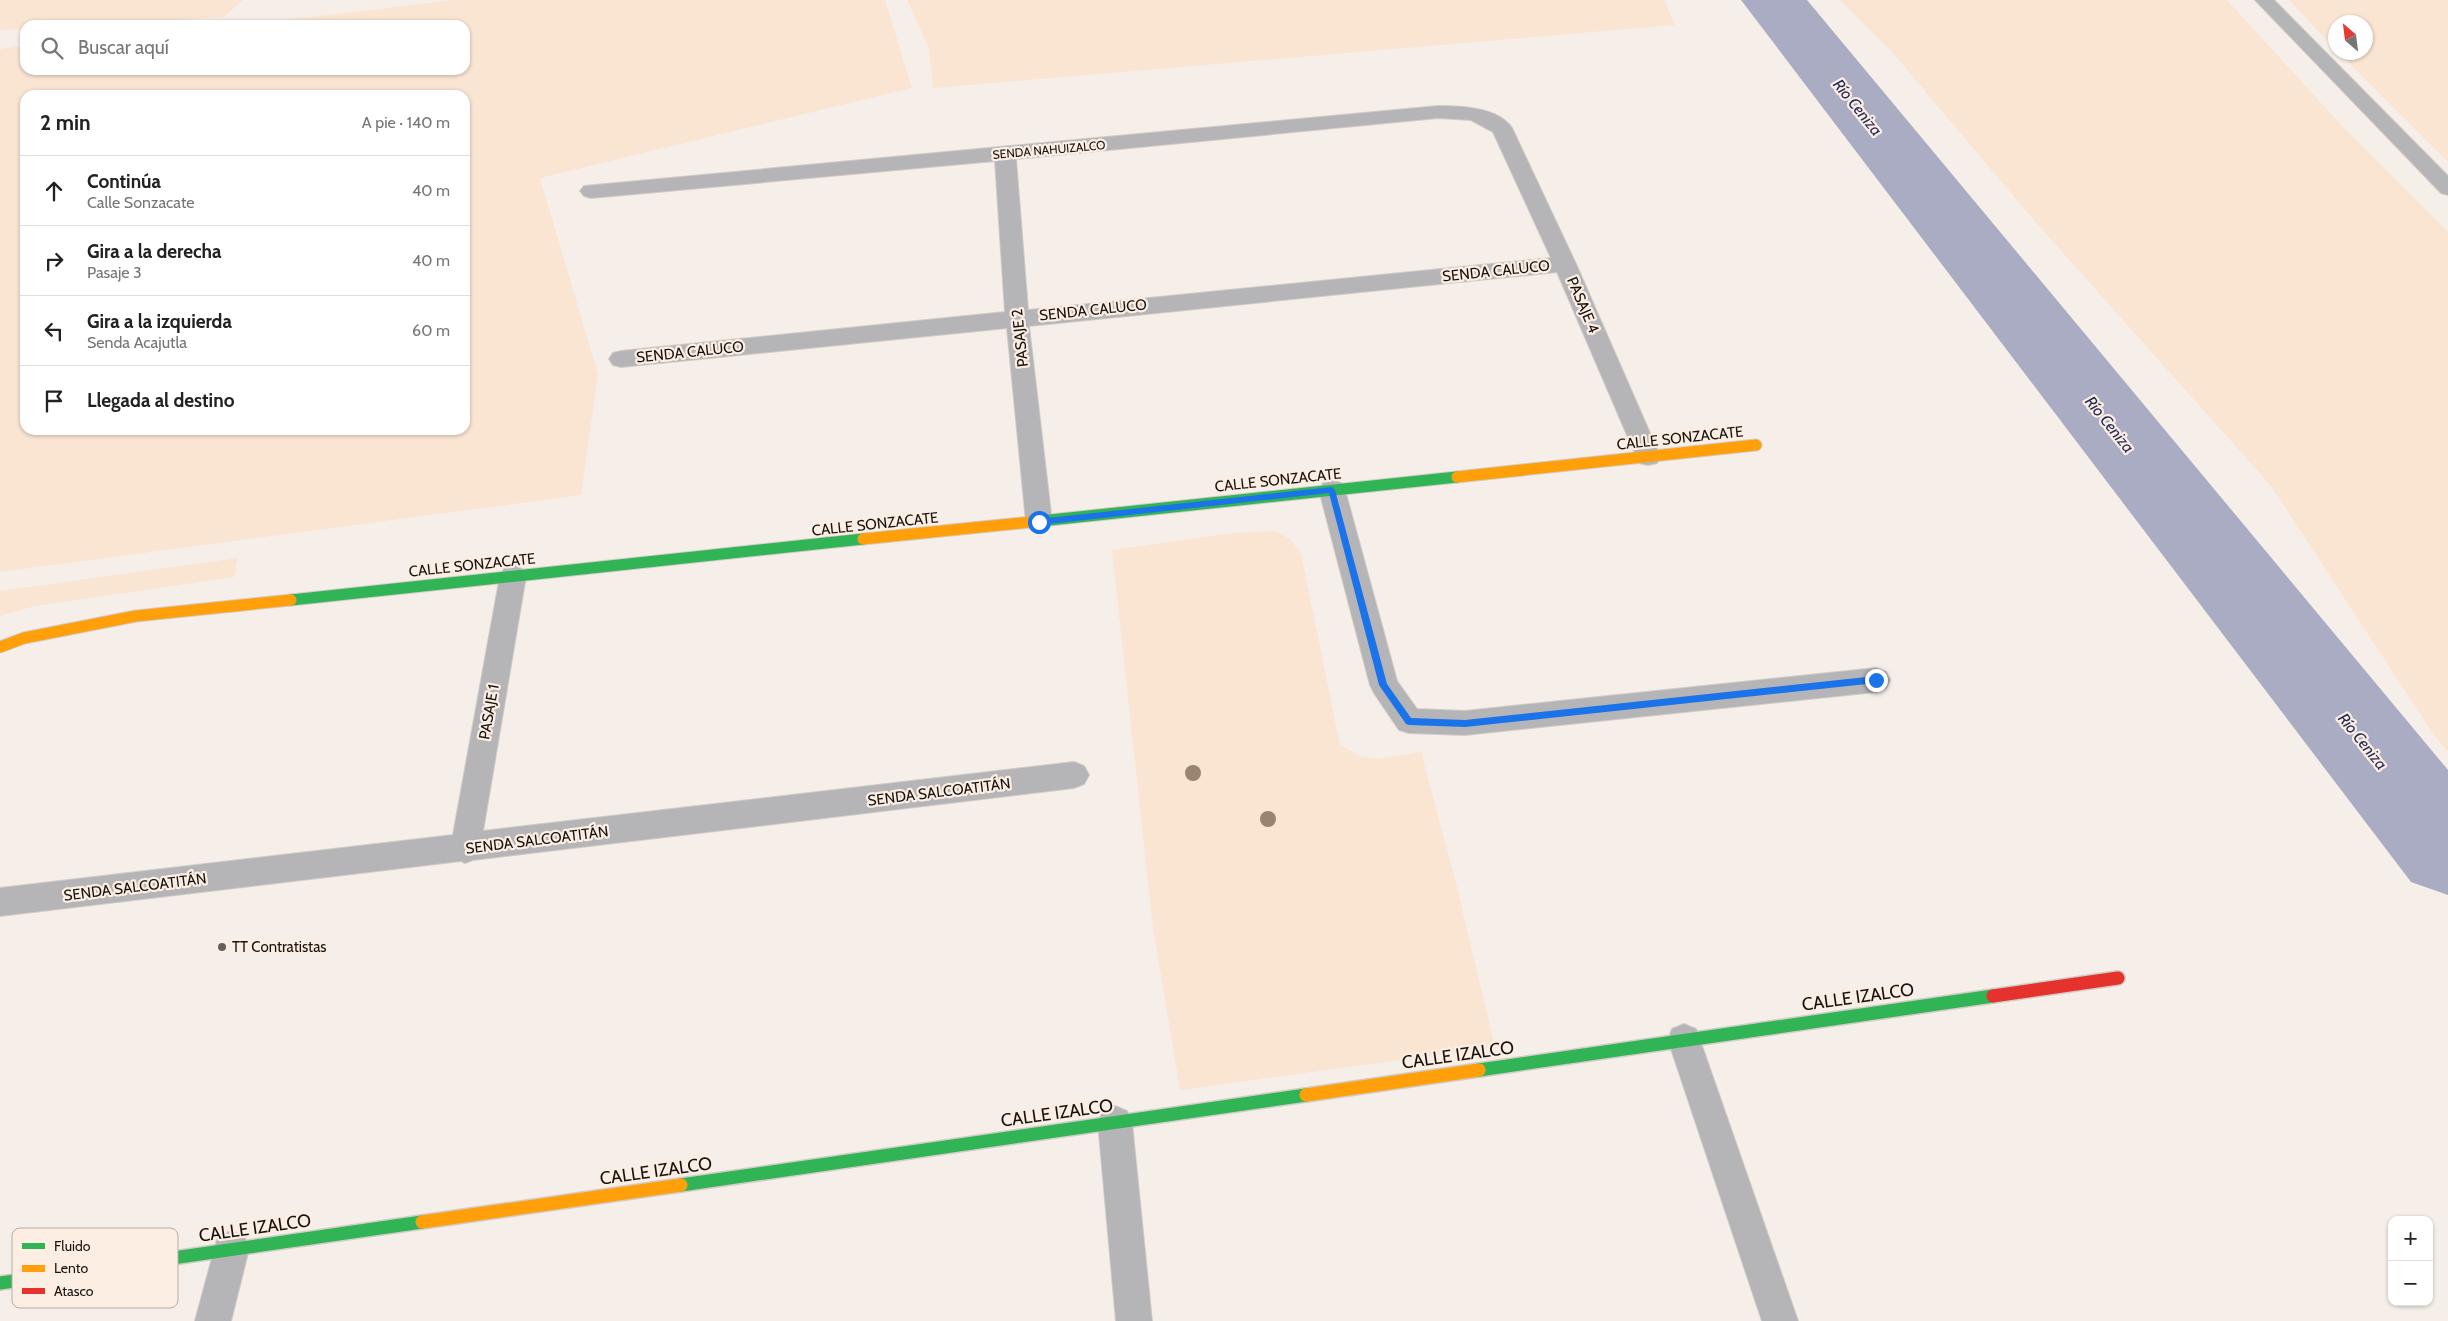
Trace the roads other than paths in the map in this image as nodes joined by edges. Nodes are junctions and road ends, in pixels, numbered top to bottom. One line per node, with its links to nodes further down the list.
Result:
1 (2264, 0): 4 (street)
2 (1502, 128): 3 (street, SENDA NAHUIZALCO); 6 (street, PASAJE 4)
3 (1005, 154): 5 (street, SENDA NAHUIZALCO); 7 (street, PASAJE 2)
4 (2448, 188)
5 (591, 191)
6 (1566, 264): 7 (street, SENDA CALUCO); 10 (street, PASAJE 4)
7 (1017, 318): 8 (street, SENDA CALUCO); 12 (street, PASAJE 2)
8 (621, 359)
9 (1756, 445): 10 (street, CALLE SONZACATE)
10 (1648, 456): 11 (street, CALLE SONZACATE)
11 (1332, 490): 12 (street, CALLE SONZACATE); 15 (street)
12 (1039, 522): 13 (street, CALLE SONZACATE)
13 (513, 576): 14 (street, CALLE SONZACATE); 17 (street, PASAJE 1)
14 (0, 646)
15 (1876, 680)
16 (1074, 775): 17 (street, SENDA SALCOATITÁN)
17 (465, 849): 18 (street, SENDA SALCOATITÁN)
18 (0, 902)
19 (2118, 978): 20 (street, CALLE IZALCO)
20 (1684, 1040): 21 (street, CALLE IZALCO); 26 (street)
21 (1115, 1123): 22 (street, CALLE IZALCO); 25 (street)
22 (231, 1249): 23 (street, CALLE IZALCO); 24 (street)
23 (178, 1257)
24 (213, 1321)
25 (1134, 1321)
26 (1780, 1321)

